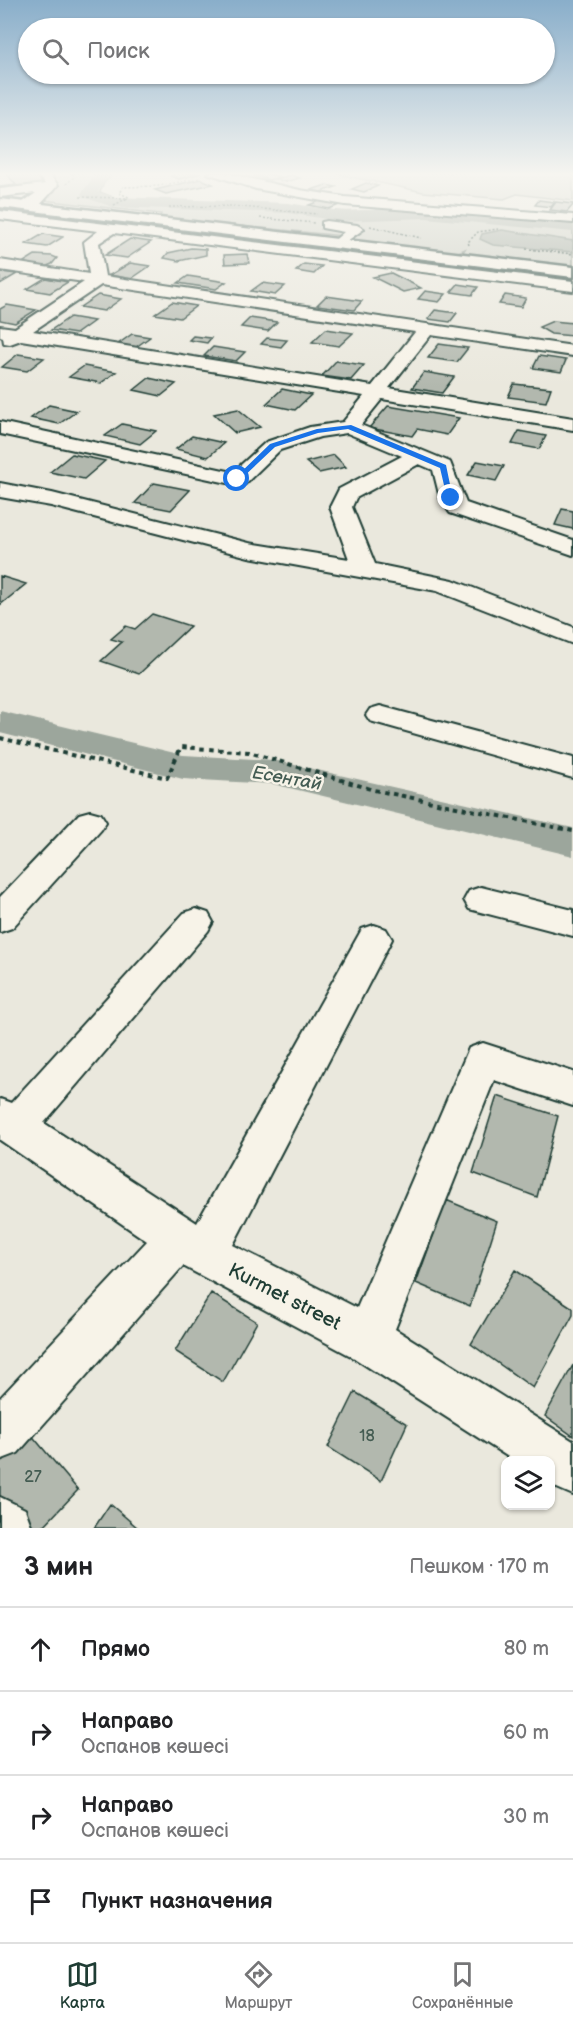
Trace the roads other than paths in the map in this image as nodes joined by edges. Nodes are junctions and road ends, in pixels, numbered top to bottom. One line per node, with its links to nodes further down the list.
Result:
1 (91, 244): 6 (street)
2 (235, 244): 7 (street)
3 (340, 244): 5 (main road)
4 (0, 264): 6 (street)
5 (573, 272)
6 (98, 280): 8 (street); 9 (street)
7 (573, 286)
8 (427, 329): 11 (street); 12 (street)
9 (9, 333): 10 (street); 12 (street)
10 (0, 345)
11 (573, 351)
12 (377, 394): 13 (street); 14 (street)
13 (573, 424)
14 (349, 427): 15 (street); 16 (street)
15 (0, 428)
16 (418, 456): 18 (street); 19 (street)
17 (0, 490): 19 (street)
18 (573, 548)
19 (365, 569): 20 (street)
20 (573, 636)
21 (380, 716): 22 (street)
22 (573, 768)
23 (90, 822): 25 (street)
24 (481, 900): 27 (street)
25 (0, 919)
26 (196, 922): 30 (street)
27 (573, 923)
28 (374, 939): 31 (street)
29 (573, 1089): 32 (street)
30 (8, 1122): 31 (street, Kurmet street)
31 (191, 1246): 32 (street, Kurmet street); 33 (street)
32 (368, 1339): 34 (street, Kurmet street)
33 (0, 1435)
34 (573, 1470)
35 (0, 1523): 36 (street)
36 (6, 1528)

